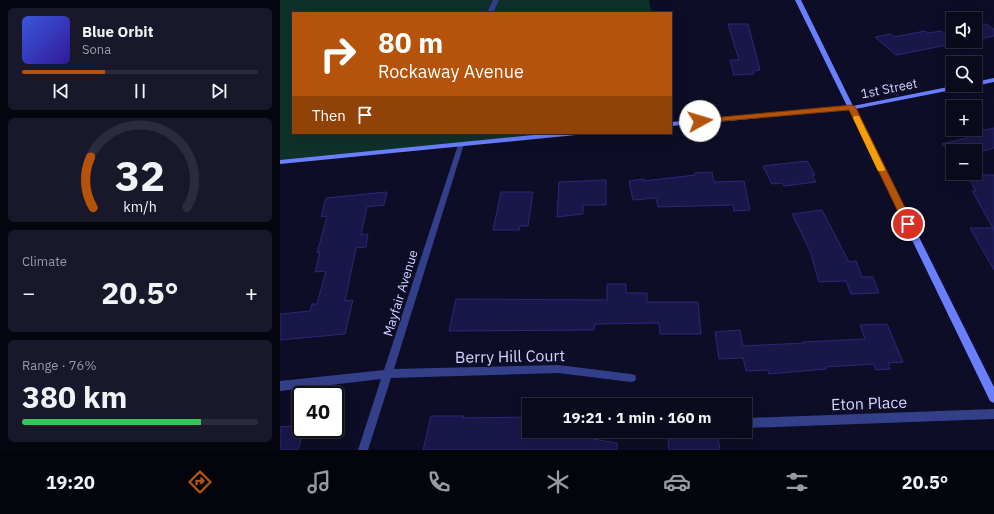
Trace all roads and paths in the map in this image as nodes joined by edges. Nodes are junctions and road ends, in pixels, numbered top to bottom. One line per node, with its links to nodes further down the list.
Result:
1 (496, 0): 3 (street)
2 (798, 0): 7 (street)
3 (490, 12)
4 (994, 80): 5 (street)
5 (982, 83)
6 (946, 89): 7 (street, 1st Street)
7 (852, 108): 8 (street, 1st Street); 15 (street)
8 (672, 124)
9 (566, 134): 10 (street)
10 (461, 144): 11 (street); 12 (street, Mayfair Avenue)
11 (280, 162)
12 (388, 374): 13 (street, Berry Hill Court); 14 (street, Berry Hill Court); 18 (street, Mayfair Avenue)
13 (631, 378)
14 (280, 386)
15 (994, 398)
16 (994, 414): 17 (street, Eton Place)
17 (752, 423)
18 (364, 450)

